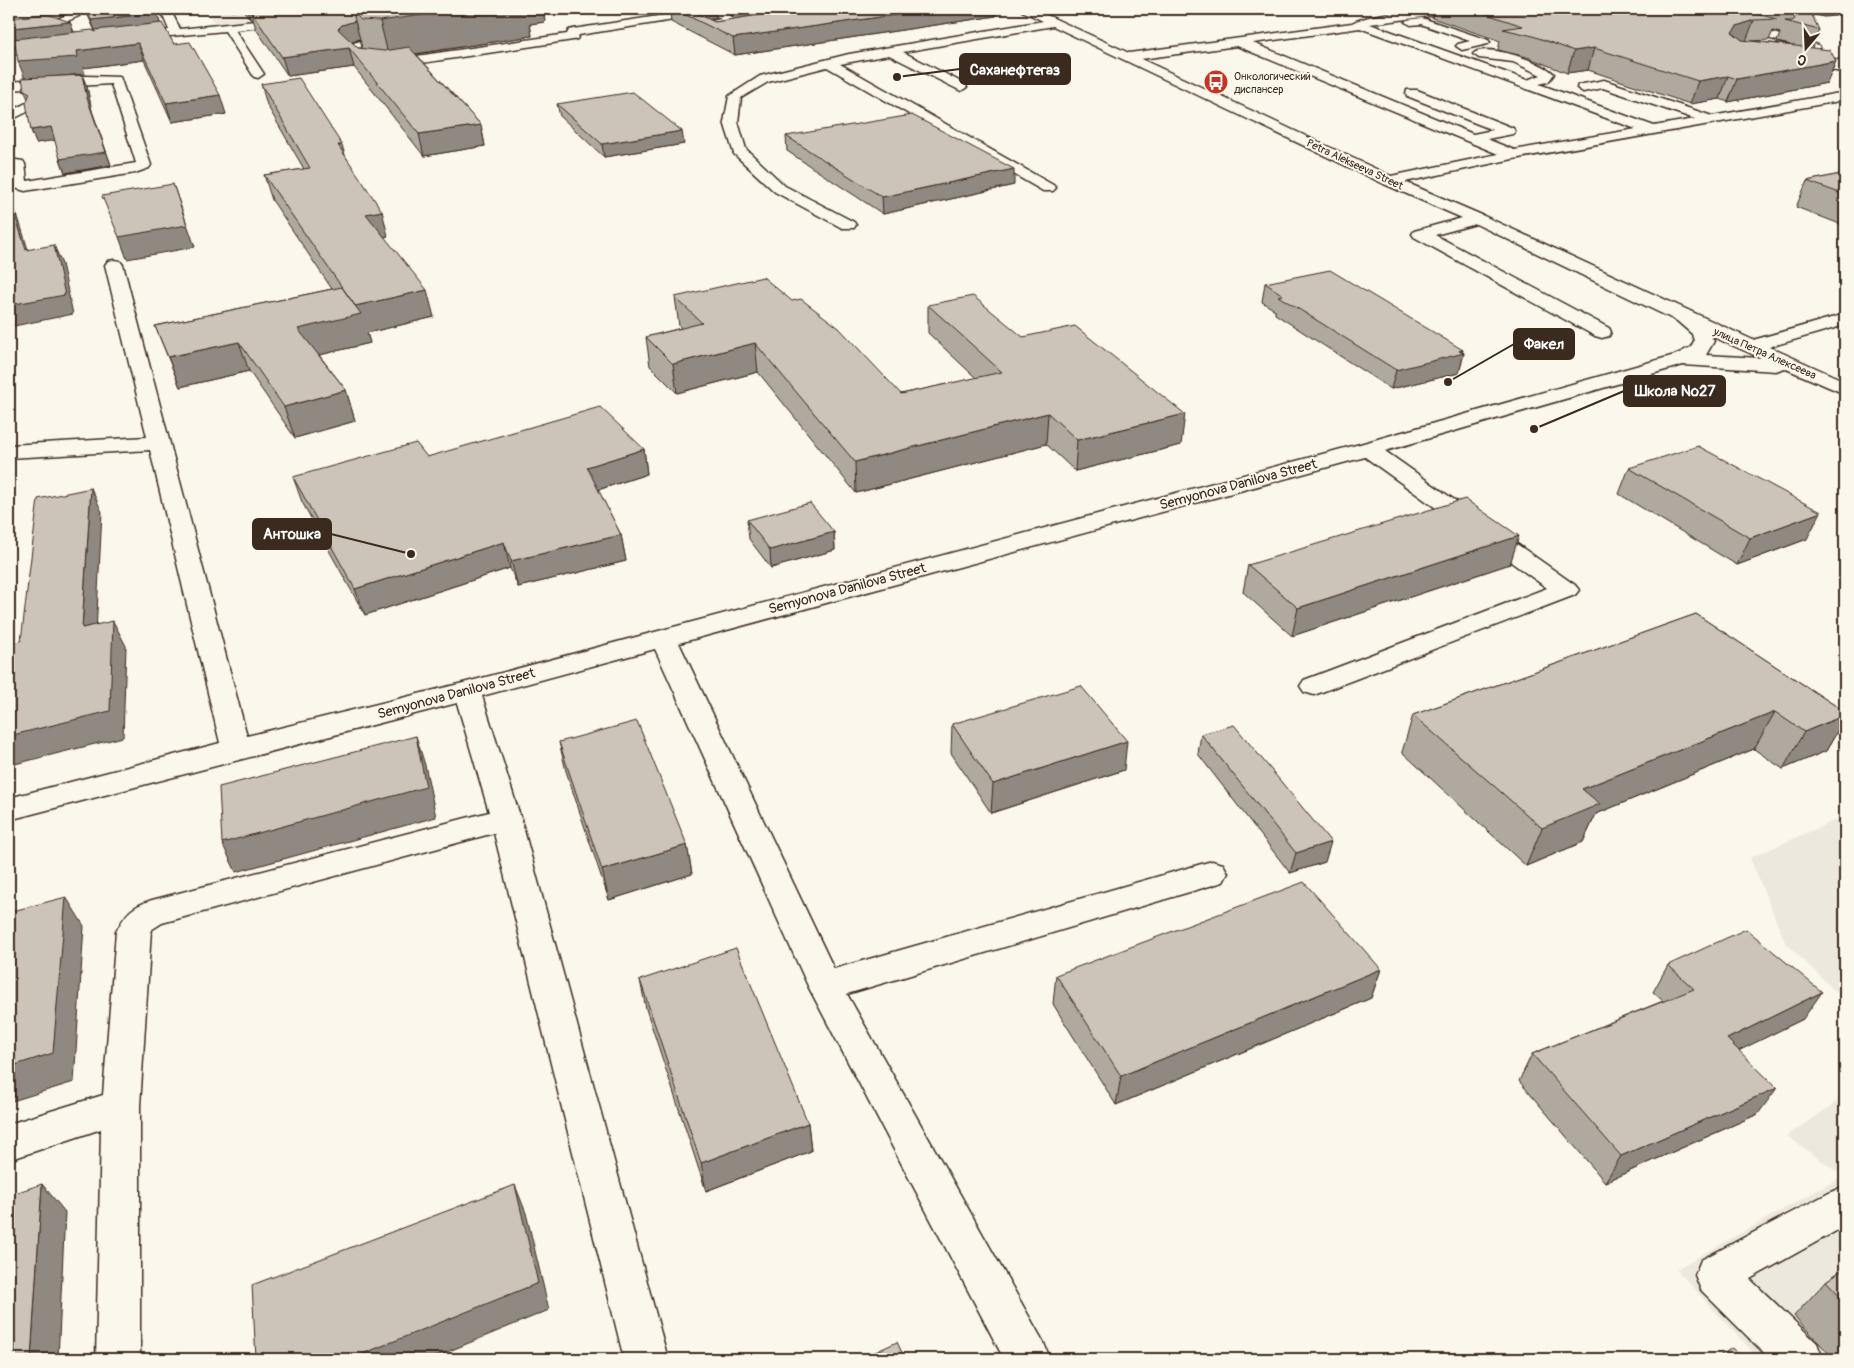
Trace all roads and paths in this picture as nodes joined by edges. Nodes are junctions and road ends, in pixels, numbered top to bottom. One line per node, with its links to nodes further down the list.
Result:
1 (165, 9): 20 (street)
2 (685, 9): 21 (street)
3 (712, 9): 18 (street)
4 (1026, 9): 14 (street, Petra Alekseeva Street)
5 (1459, 9): 15 (street)
6 (1806, 9): 10 (street)
7 (1475, 10): 13 (street)
8 (67, 11): 9 (street); 16 (street)
9 (88, 11)
10 (1845, 11)
11 (1684, 15): 19 (street); 35 (street)
12 (307, 18): 17 (street)
13 (1392, 22): 15 (street); 25 (street)
14 (1053, 23): 29 (street); 32 (street, Petra Alekseeva Street)
15 (1364, 25): 22 (street); 25 (street)
16 (9, 27)
17 (228, 28): 20 (street); 36 (street)
18 (743, 30)
19 (1740, 32)
20 (176, 34): 23 (street)
21 (405, 37)
22 (1268, 38): 24 (street); 28 (street)
23 (117, 40)
24 (1237, 42): 32 (street); 49 (street)
25 (1414, 43): 31 (street)
26 (68, 46): 30 (street)
27 (1764, 46): 35 (street)
28 (1296, 48)
29 (889, 50): 34 (street); 40 (street)
30 (9, 52)
31 (1445, 54): 38 (street); 38 (street)
32 (1128, 57): 52 (street, Petra Alekseeva Street)
33 (1779, 62): 35 (street)
34 (829, 63): 53 (street); 55 (street)
35 (1845, 66)
36 (258, 74)
37 (52, 82): 39 (street); 43 (street); 51 (street)
38 (1527, 84): 48 (street)
39 (9, 86)
40 (961, 87)
41 (1397, 87): 49 (street)
42 (1583, 88): 47 (street)
43 (38, 95)
44 (1845, 96): 47 (street)
45 (26, 107): 46 (street)
46 (9, 117)
47 (1713, 120): 48 (street)
48 (1654, 131): 50 (street)
49 (1472, 138): 50 (street)
50 (1513, 155): 52 (street)
51 (9, 163)
52 (1389, 181): 54 (street, Petra Alekseeva Street)
53 (1048, 188)
54 (1478, 219): 57 (street, Petra Alekseeva Street); 59 (street)
55 (848, 225)
56 (114, 265): 64 (street)
57 (1684, 317): 60 (street, улица Петра Алексеева); 61 (street)
58 (1845, 319): 60 (street)
59 (1602, 332)
60 (1750, 347): 62 (street, улица Петра Алексеева)
61 (1682, 359): 62 (street); 65 (street, Semyonova Danilova Street)
62 (1802, 368): 63 (street, улица Петра Алексеева)
63 (1845, 388)
64 (159, 444): 66 (street); 70 (street)
65 (1368, 449): 67 (street, Semyonova Danilova Street); 68 (street)
66 (9, 452)
67 (663, 637): 69 (street, Semyonova Danilova Street); 74 (street)
68 (1314, 686)
69 (467, 691): 70 (street, Semyonova Danilova Street); 72 (street)
70 (236, 749): 71 (street, Semyonova Danilova Street)
71 (9, 809)
72 (506, 819): 75 (street); 79 (street)
73 (1212, 874): 74 (street)
74 (825, 986): 80 (street)
75 (121, 1106): 76 (street); 78 (street)
76 (9, 1142)
77 (1845, 1205): 81 (street)
78 (118, 1359)
79 (646, 1359)
80 (1028, 1359)
81 (1802, 1359)

